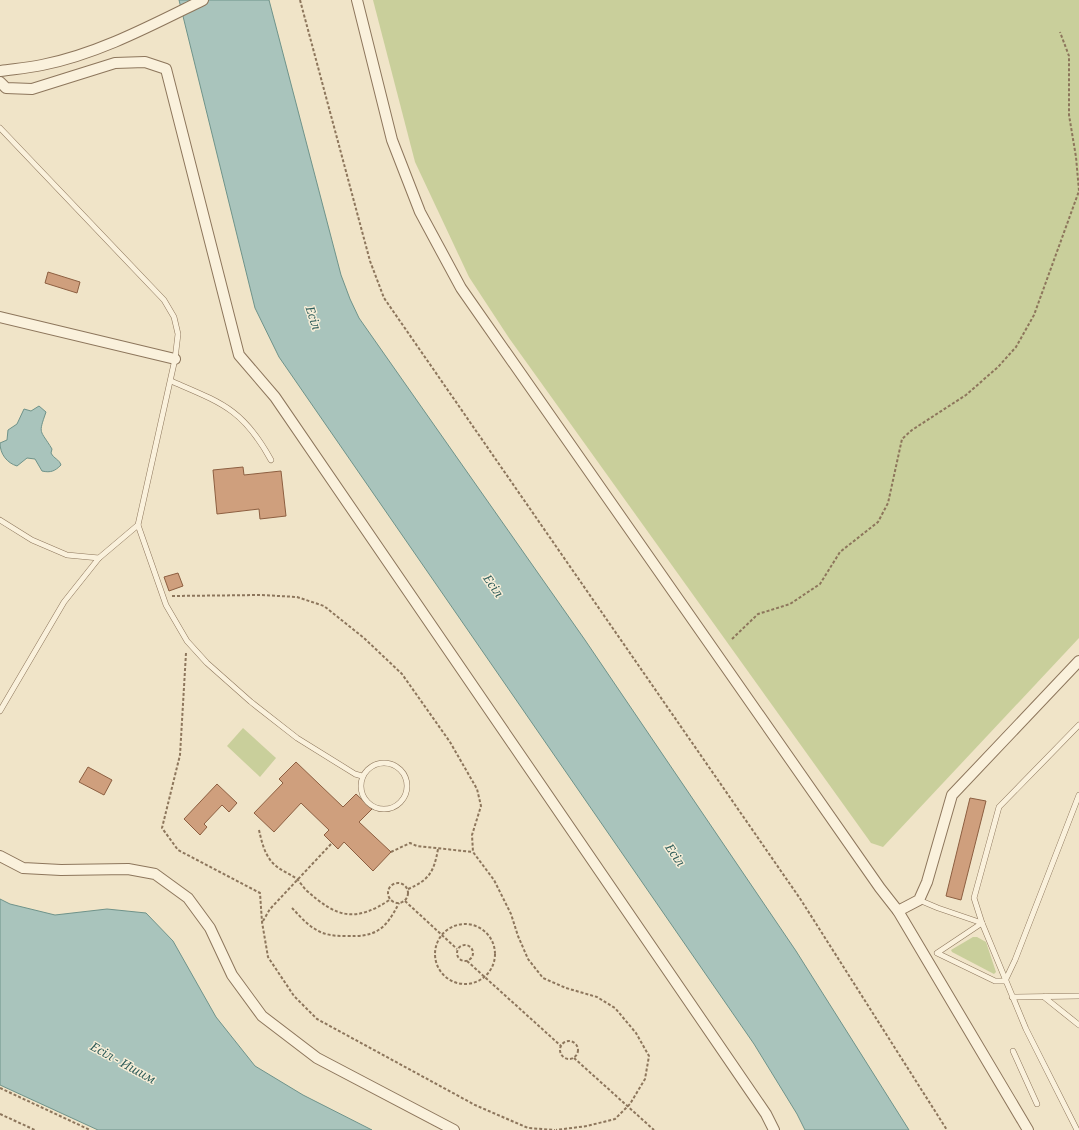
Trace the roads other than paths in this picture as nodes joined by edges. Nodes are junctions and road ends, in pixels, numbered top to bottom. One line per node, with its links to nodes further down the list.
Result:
1 (203, 0): 3 (street)
2 (357, 0): 20 (street)
3 (0, 71)
4 (0, 82): 30 (street)
5 (0, 128): 7 (lane)
6 (0, 317): 7 (street)
7 (175, 359): 8 (lane)
8 (171, 381): 9 (lane); 11 (lane)
9 (271, 460)
10 (0, 520): 12 (lane)
11 (138, 525): 12 (lane); 16 (lane)
12 (99, 558): 14 (lane)
13 (1079, 661): 19 (street)
14 (0, 711)
15 (1079, 725): 21 (lane)
16 (362, 776): 16 (lane)
17 (1079, 795): 22 (lane)
18 (0, 856): 29 (street)
19 (919, 900): 20 (street); 21 (lane)
20 (898, 910): 31 (street)
21 (982, 924): 22 (lane); 22 (lane)
22 (1006, 981): 24 (lane)
23 (1079, 996): 25 (lane)
24 (1012, 997): 25 (lane); 32 (lane)
25 (1044, 997): 26 (lane)
26 (1079, 1025)
27 (1013, 1051): 28 (lane)
28 (1037, 1104)
29 (454, 1130)
30 (774, 1130)
31 (1028, 1130)
32 (1077, 1130)

